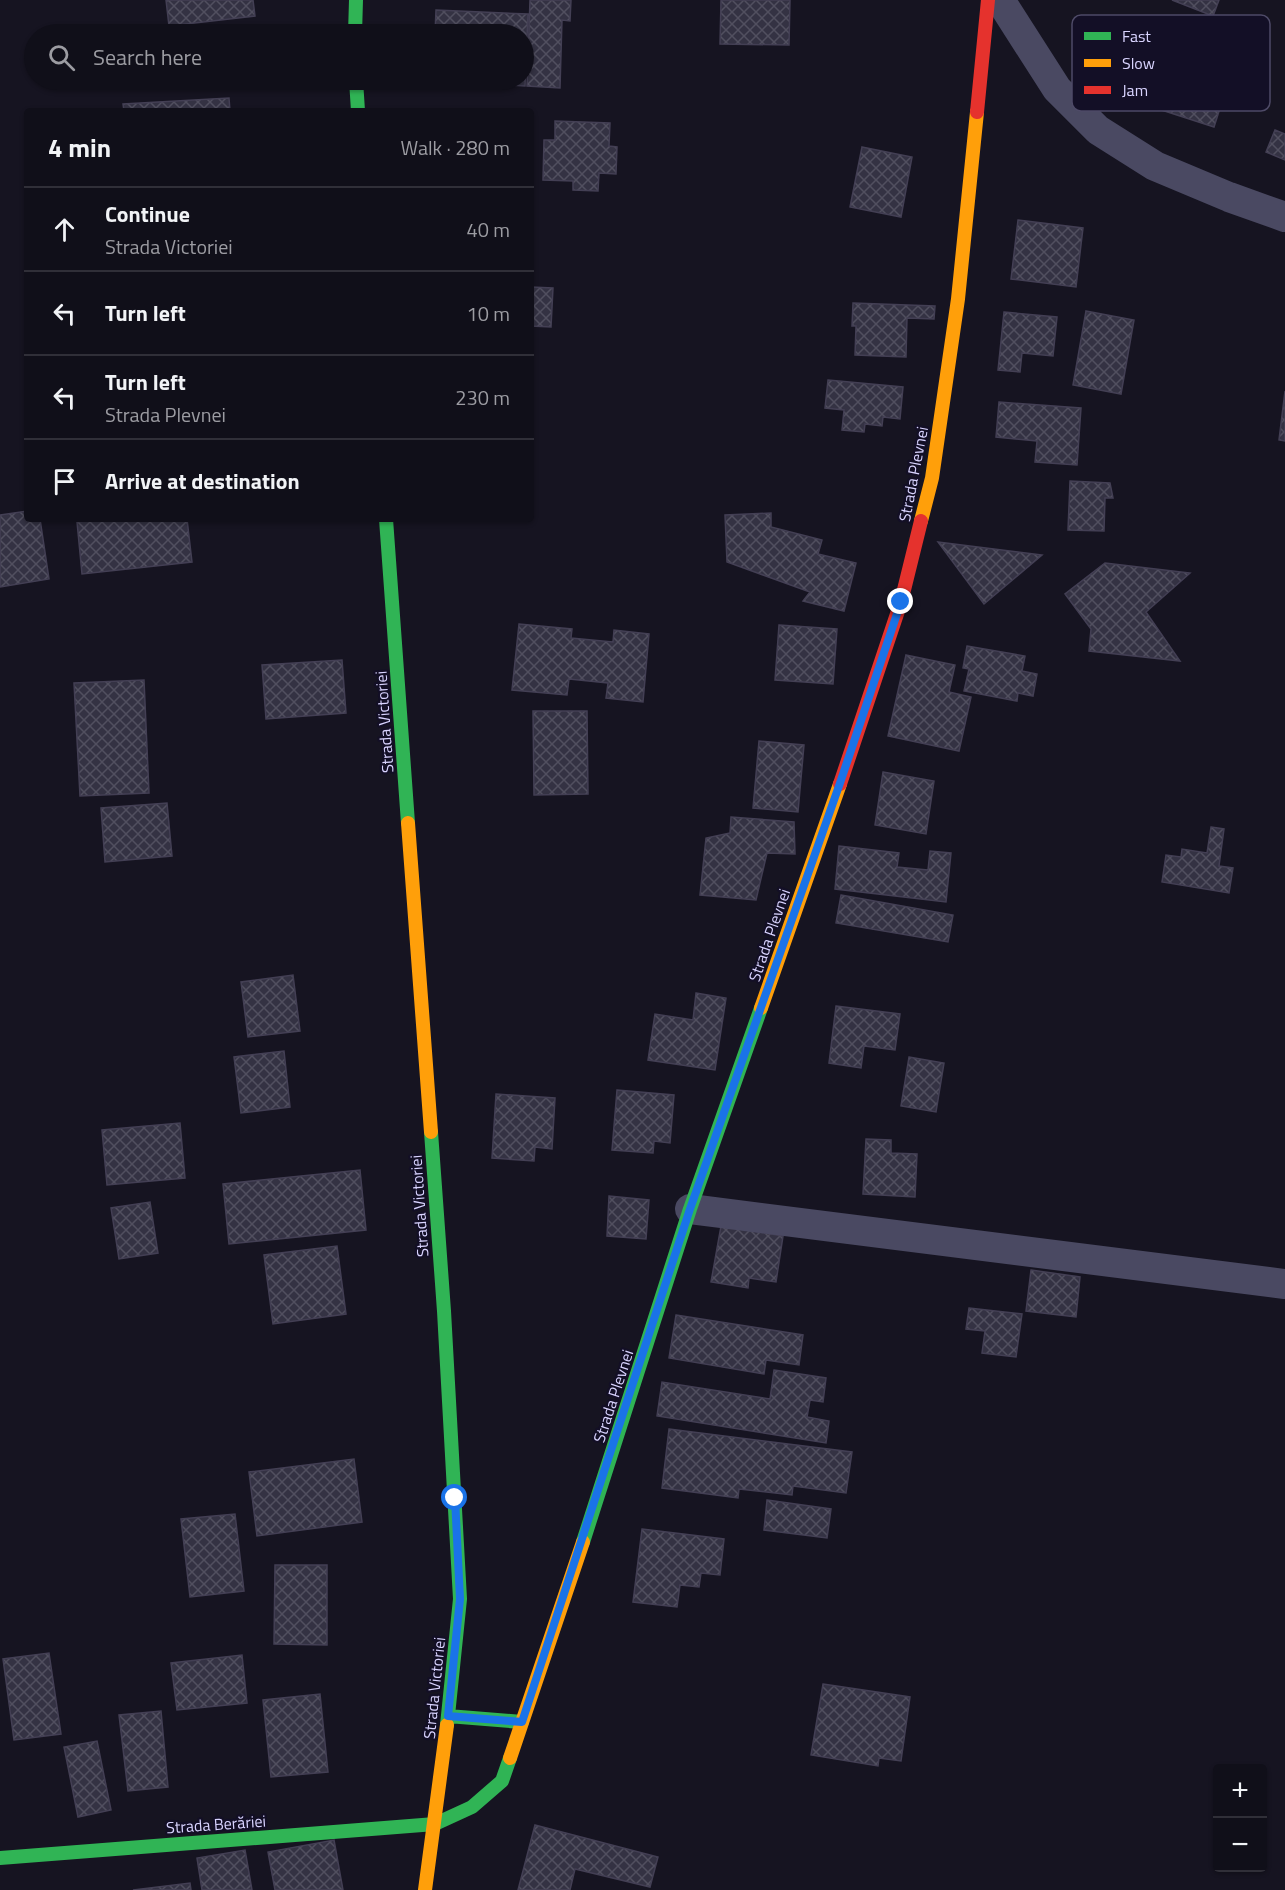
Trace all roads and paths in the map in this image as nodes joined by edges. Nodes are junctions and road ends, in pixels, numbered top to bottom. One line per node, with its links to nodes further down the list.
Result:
1 (356, 0): 4 (street)
2 (988, 0): 11 (street, Strada Plevnei)
3 (1000, 0): 6 (street)
4 (355, 24)
5 (357, 90): 7 (street)
6 (1072, 104)
7 (358, 108)
8 (1079, 111): 9 (street)
9 (1285, 217)
10 (386, 522): 13 (street, Strada Victoriei)
11 (690, 1209): 12 (street); 14 (street, Strada Plevnei)
12 (1285, 1284)
13 (448, 1716): 14 (street); 15 (street, Strada Victoriei)
14 (522, 1722): 15 (street, Strada Plevnei)
15 (435, 1824): 16 (street, Strada Berăriei); 17 (street, Strada Victoriei)
16 (0, 1858)
17 (425, 1890)

